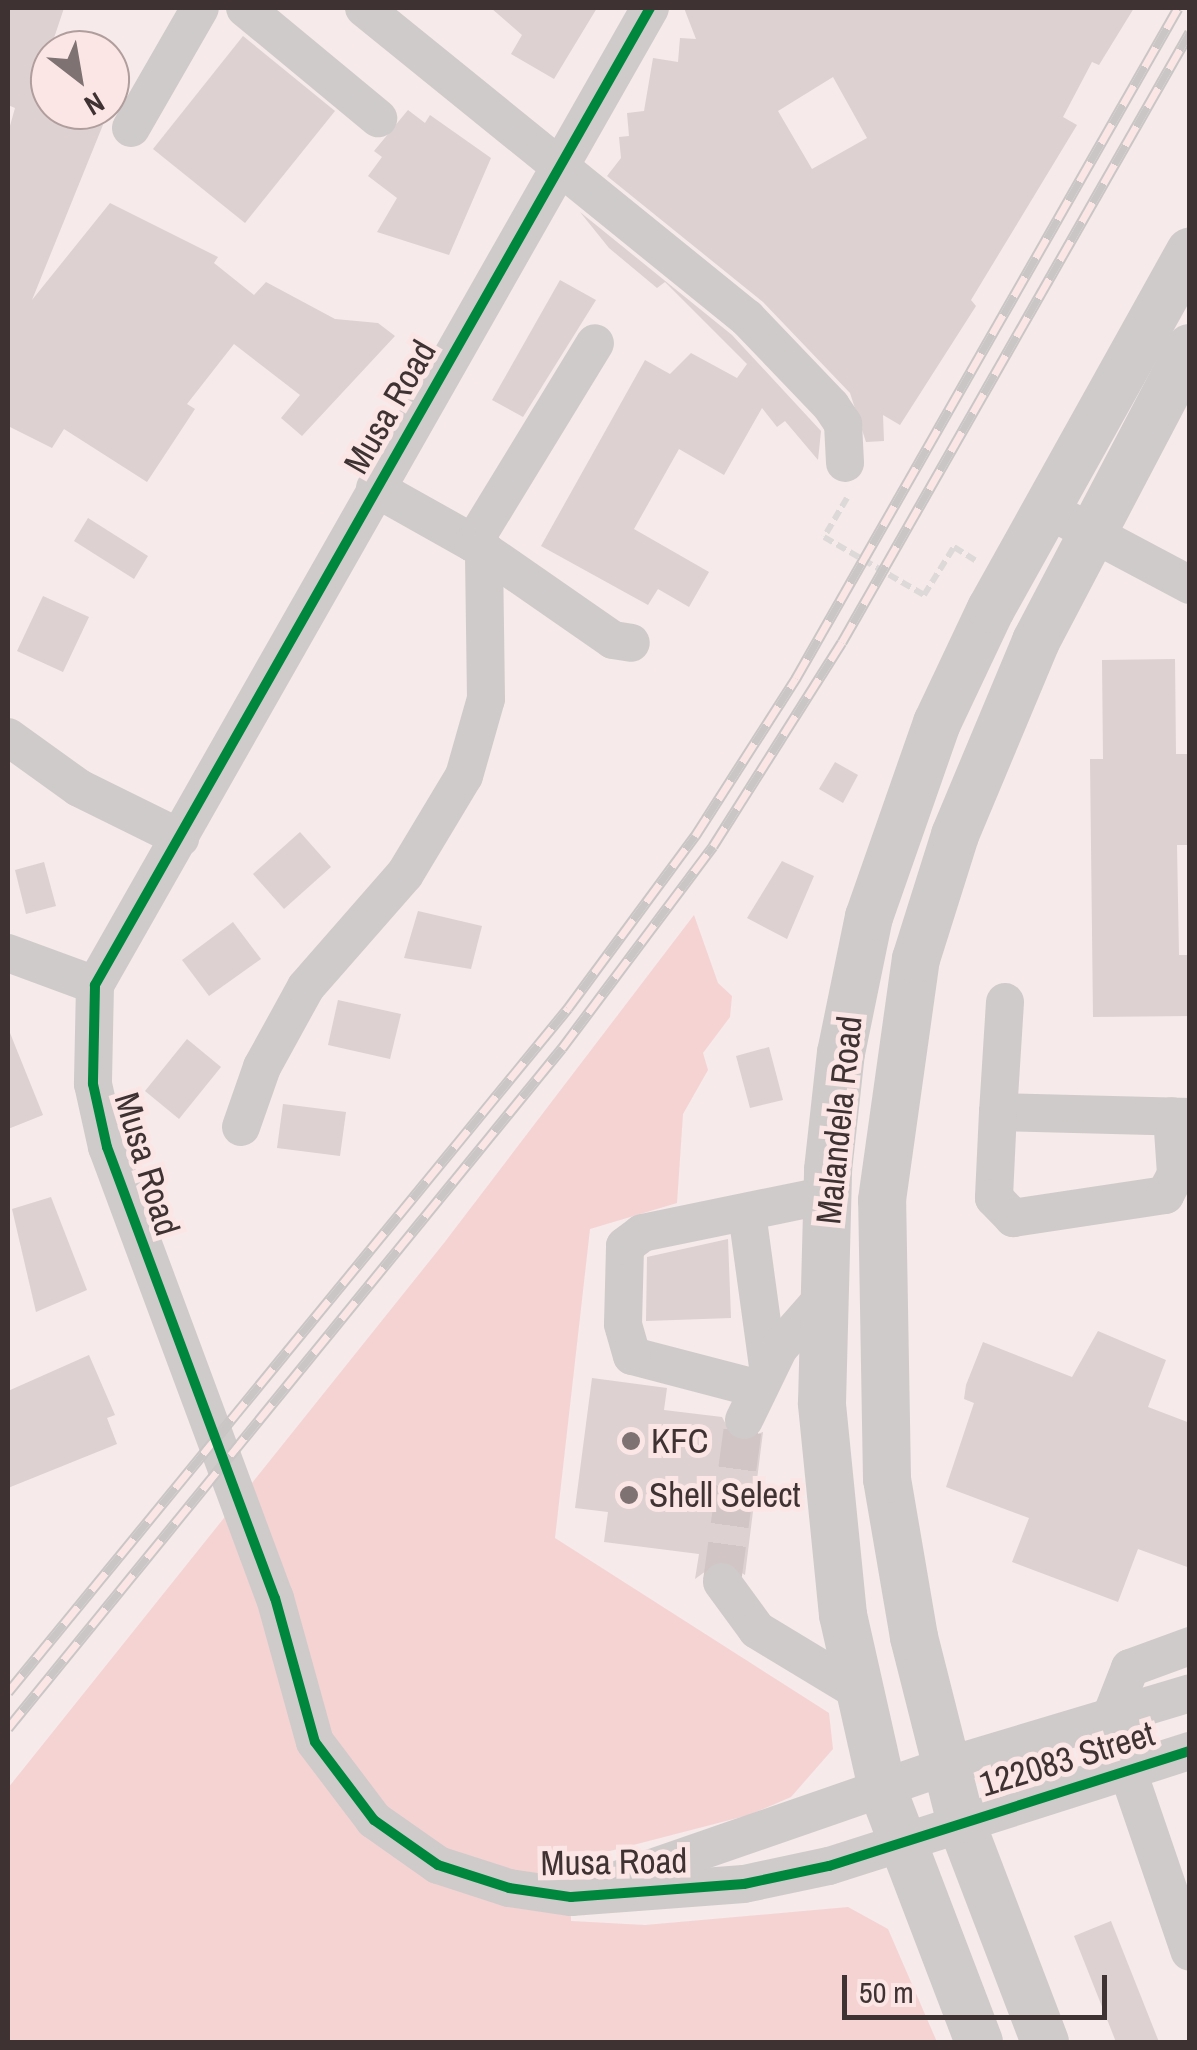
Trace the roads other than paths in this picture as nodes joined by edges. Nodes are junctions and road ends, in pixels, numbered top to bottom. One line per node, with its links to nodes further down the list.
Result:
1 (200, 8): 6 (street)
2 (245, 8): 5 (street)
3 (364, 8): 7 (street)
4 (650, 8): 7 (street, Musa Road)
5 (378, 118)
6 (131, 128)
7 (560, 160): 11 (street); 12 (street, Musa Road)
8 (1190, 252): 13 (main road, Malandela Road)
9 (594, 343): 15 (street)
10 (1190, 348): 14 (main road, Malandela Road)
11 (847, 479)
12 (375, 488): 15 (street); 19 (street, Musa Road)
13 (1045, 508): 14 (street); 26 (main road, Malandela Road)
14 (1090, 532): 16 (street); 36 (main road, Malandela Road)
15 (479, 546): 17 (street); 25 (street)
16 (1190, 585)
17 (631, 644)
18 (8, 737): 19 (street)
19 (180, 838): 21 (street, Musa Road)
20 (8, 953): 21 (street)
21 (95, 984): 41 (street, Musa Road)
22 (1005, 1002): 23 (street)
23 (998, 1112): 24 (street); 24 (street)
24 (1181, 1117)
25 (242, 1127)
26 (827, 1195): 27 (street); 28 (main road, Malandela Road)
27 (747, 1213): 29 (street); 29 (street)
28 (824, 1298): 29 (street); 32 (main road, Malandela Road)
29 (756, 1392)
30 (722, 1582): 32 (street)
31 (1190, 1646): 34 (street)
32 (856, 1690): 38 (main road, Malandela Road)
33 (1190, 1693): 34 (street, 122083 Street)
34 (1110, 1720): 36 (street, 122083 Street); 37 (street)
35 (1190, 1751): 37 (street, 122083 Street)
36 (944, 1767): 38 (street, Musa Road); 39 (main road, Malandela Road)
37 (1126, 1770): 39 (street, 122083 Street); 42 (street)
38 (882, 1788): 40 (main road, Malandela Road); 41 (street, Musa Road)
39 (960, 1819): 40 (street, Musa Road); 44 (main road, Malandela Road)
40 (901, 1842): 41 (street, Musa Road); 43 (main road, Malandela Road)
41 (570, 1896)
42 (1190, 1952)
43 (979, 2042)
44 (1045, 2042)

